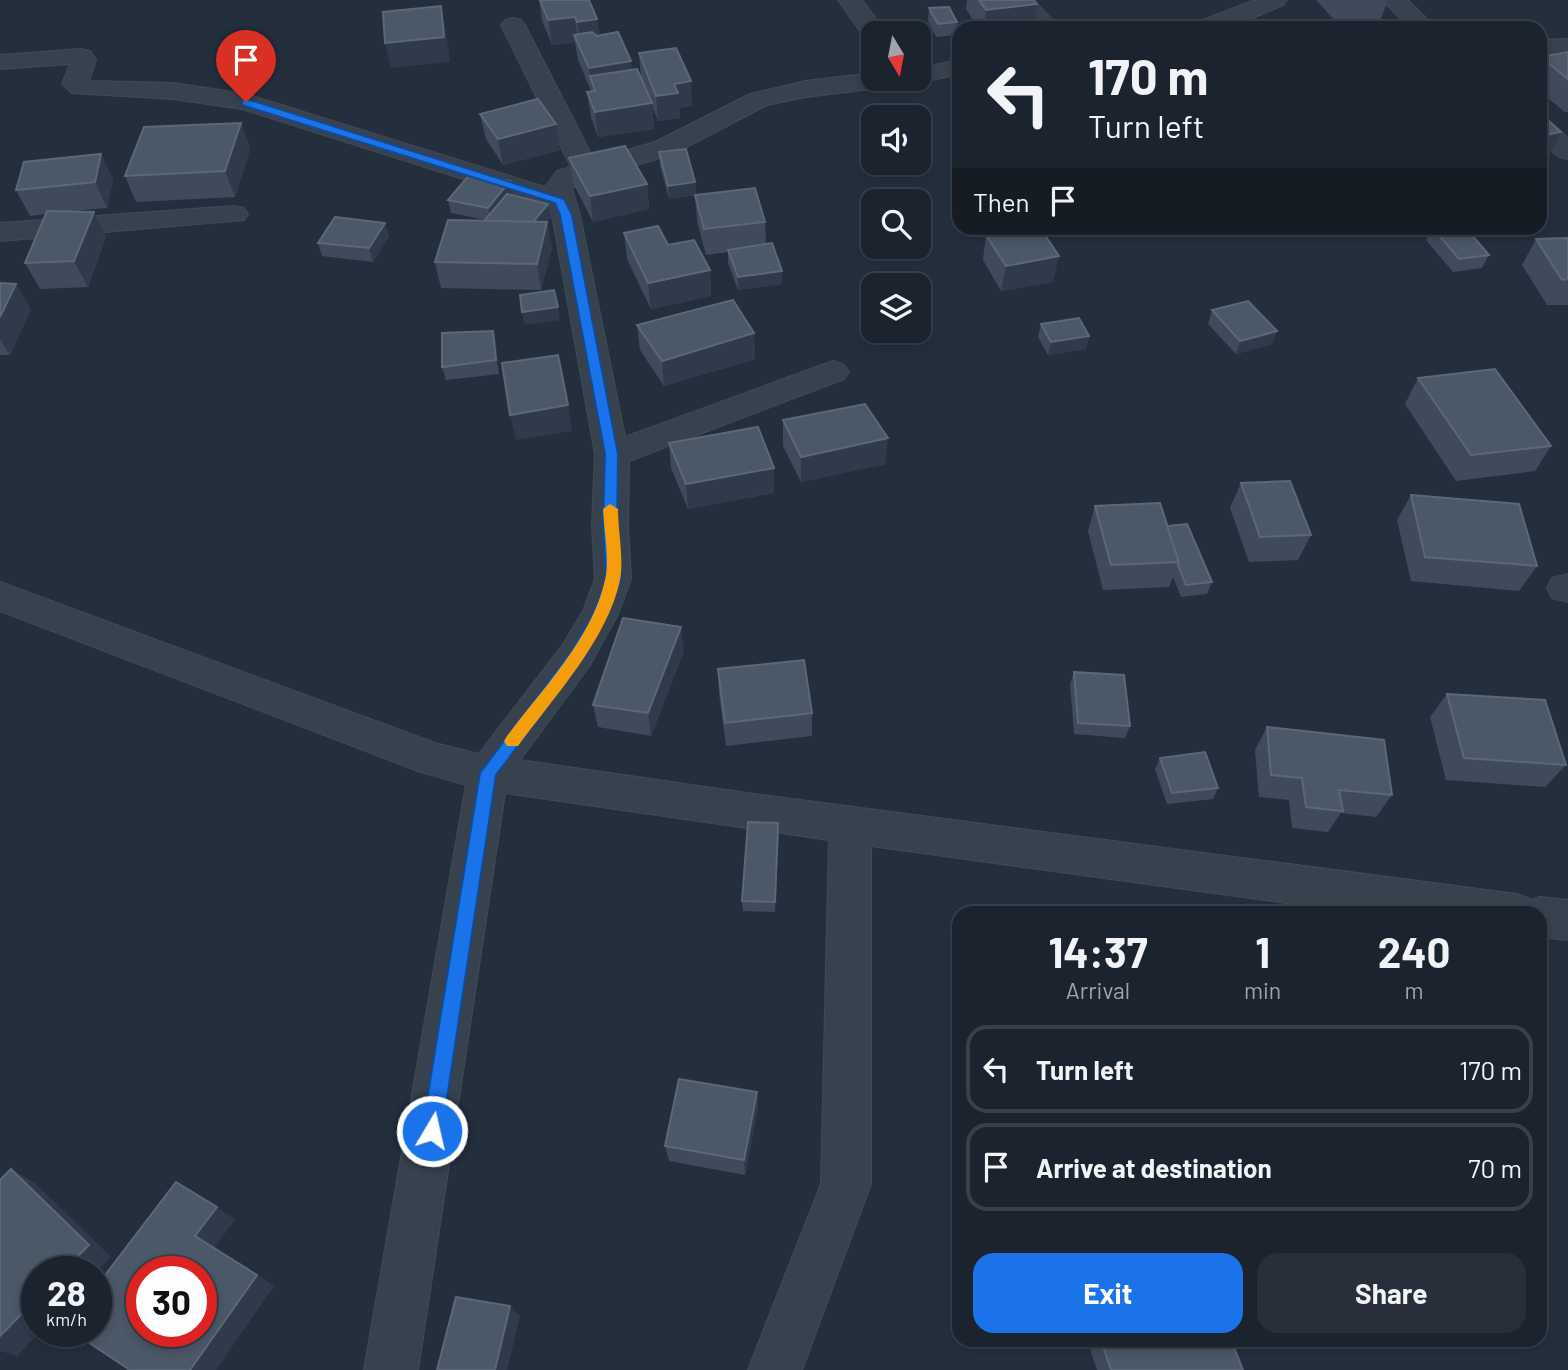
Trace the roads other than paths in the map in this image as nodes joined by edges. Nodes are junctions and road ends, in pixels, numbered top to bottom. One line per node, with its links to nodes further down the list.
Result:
1 (850, 0): 5 (street)
2 (1020, 0): 6 (street)
3 (1275, 0): 7 (street)
4 (1394, 0): 8 (street)
5 (865, 21)
6 (1041, 21)
7 (1226, 21)
8 (1416, 21)
9 (513, 26): 18 (street)
10 (1547, 47): 11 (street)
11 (1567, 47)
12 (0, 62): 19 (street)
13 (952, 68): 14 (street)
14 (931, 73)
15 (861, 82): 18 (street)
16 (1547, 134): 17 (street)
17 (1568, 151)
18 (586, 171): 19 (street)
19 (560, 201): 23 (street)
20 (234, 214): 21 (street)
21 (0, 232)
22 (833, 372): 23 (street)
23 (611, 454): 25 (street)
24 (0, 596): 25 (street)
25 (488, 773): 26 (street); 30 (street)
26 (850, 824): 27 (street); 31 (street)
27 (1458, 906)
28 (1547, 917): 29 (street)
29 (1568, 920)
30 (391, 1370)
31 (775, 1370)

